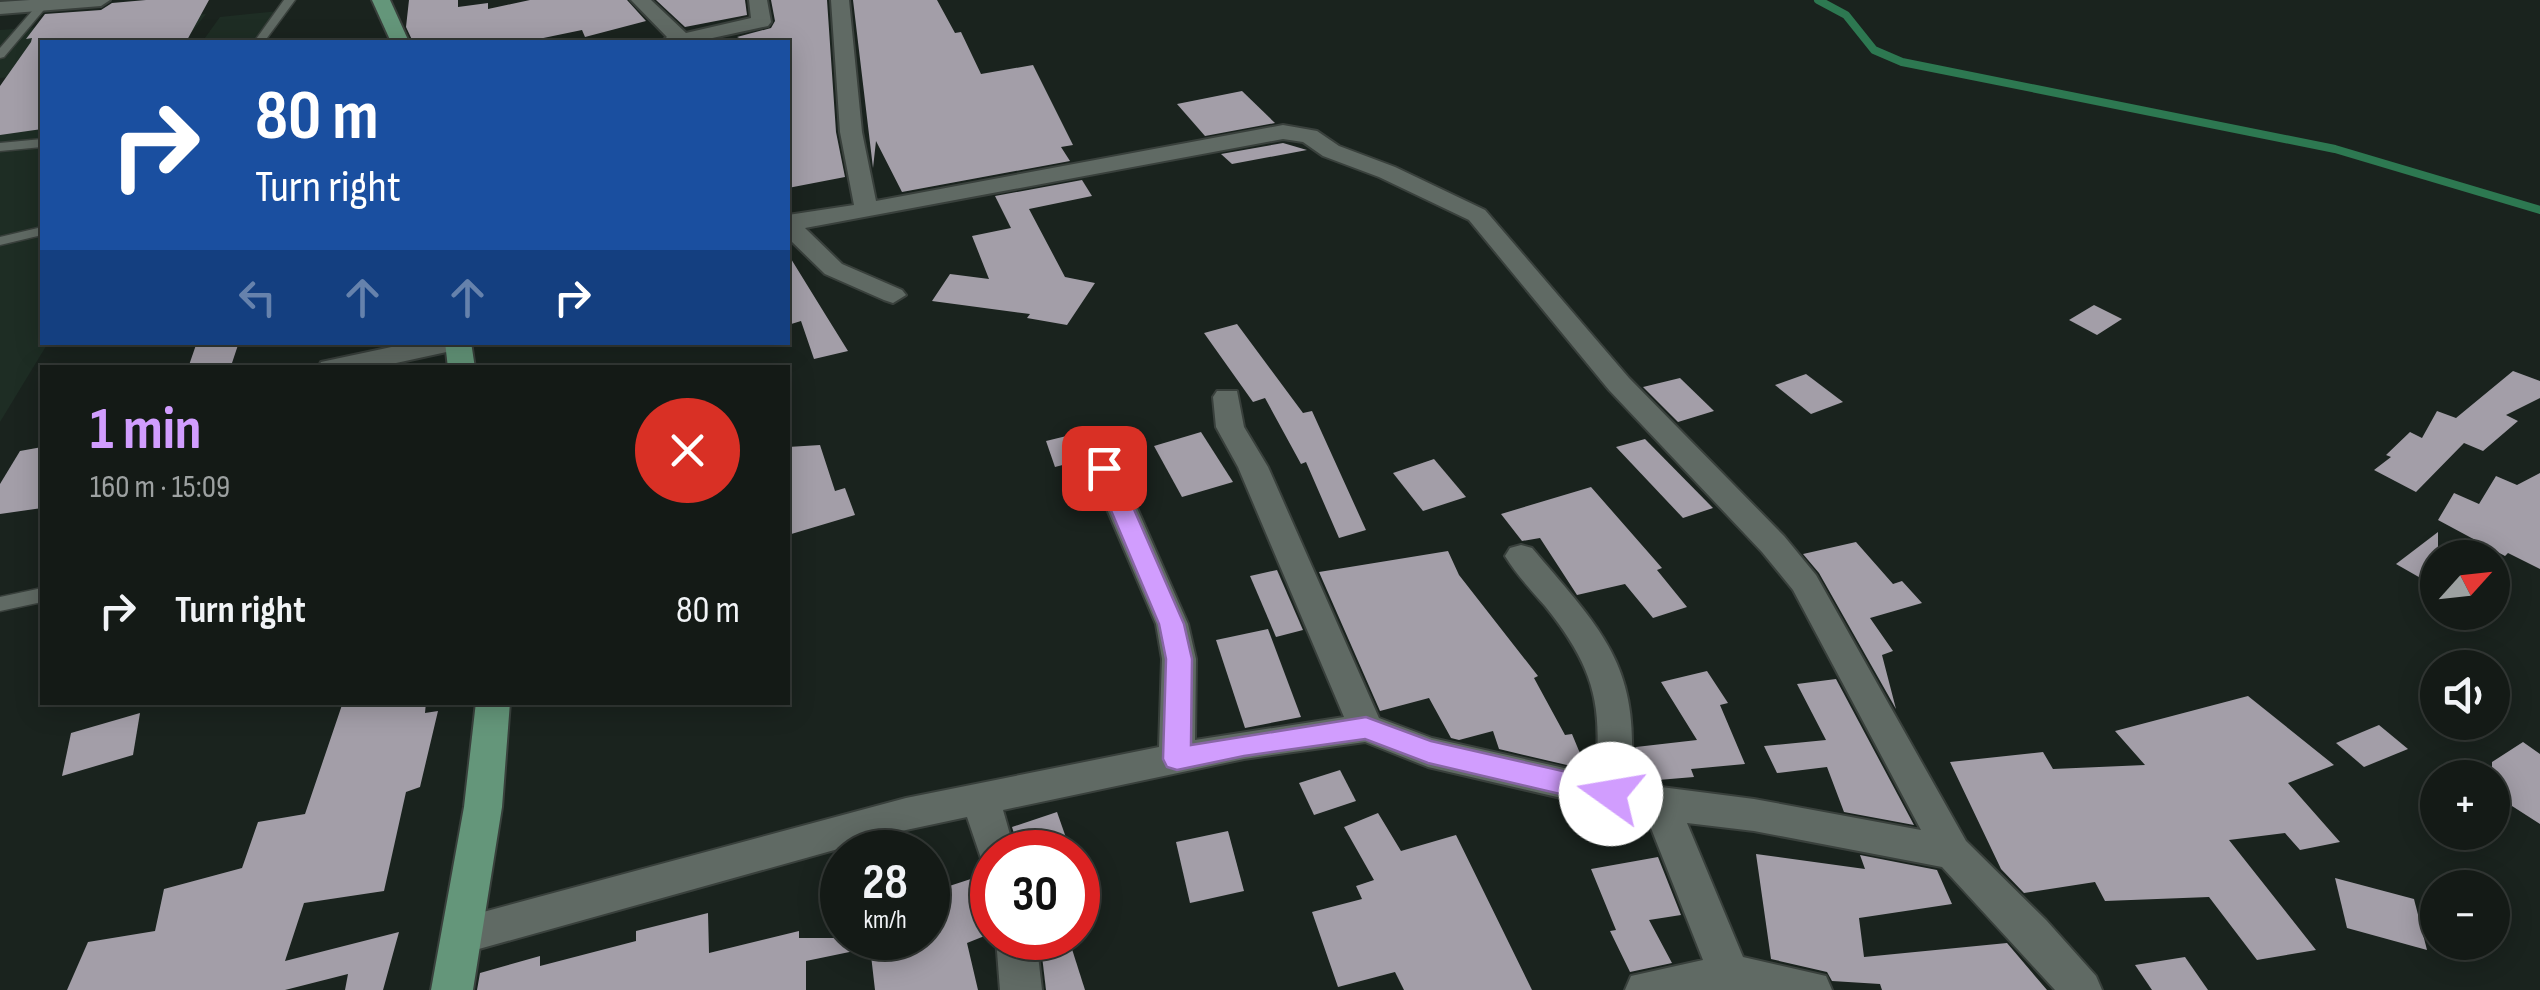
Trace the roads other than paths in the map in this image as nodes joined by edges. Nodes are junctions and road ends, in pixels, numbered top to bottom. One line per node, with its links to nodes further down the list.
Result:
1 (101, 0): 7 (street)
2 (290, 0): 9 (lane)
3 (381, 0): 10 (main road)
4 (640, 0): 11 (street)
5 (758, 0): 12 (street)
6 (840, 0): 16 (street)
7 (42, 5): 8 (street); 13 (lane)
8 (0, 8)
9 (260, 40)
10 (399, 40)
11 (677, 40)
12 (687, 40)
13 (0, 55)
14 (40, 143): 15 (lane)
15 (0, 148)
16 (867, 209): 17 (street); 36 (street)
17 (790, 223)
18 (790, 226): 21 (street)
19 (40, 231): 20 (lane)
20 (0, 241)
21 (894, 295)
22 (442, 345): 23 (street)
23 (346, 365)
24 (1226, 397): 30 (street)
25 (1104, 468): 31 (street)
26 (1521, 556): 32 (street)
27 (40, 595): 28 (lane)
28 (0, 604)
29 (493, 705): 37 (main road)
30 (1366, 728): 31 (street); 32 (street)
31 (1177, 759): 33 (street)
32 (1611, 794): 34 (street)
33 (981, 799): 35 (street); 37 (street)
34 (1661, 805): 36 (street); 39 (street)
35 (990, 830)
36 (1953, 853): 44 (street)
37 (461, 936): 40 (main road)
38 (1019, 960): 41 (street)
39 (1733, 982): 42 (street); 43 (street)
40 (452, 990)
41 (1022, 990)
42 (1646, 990)
43 (1811, 990)
44 (2080, 990)

